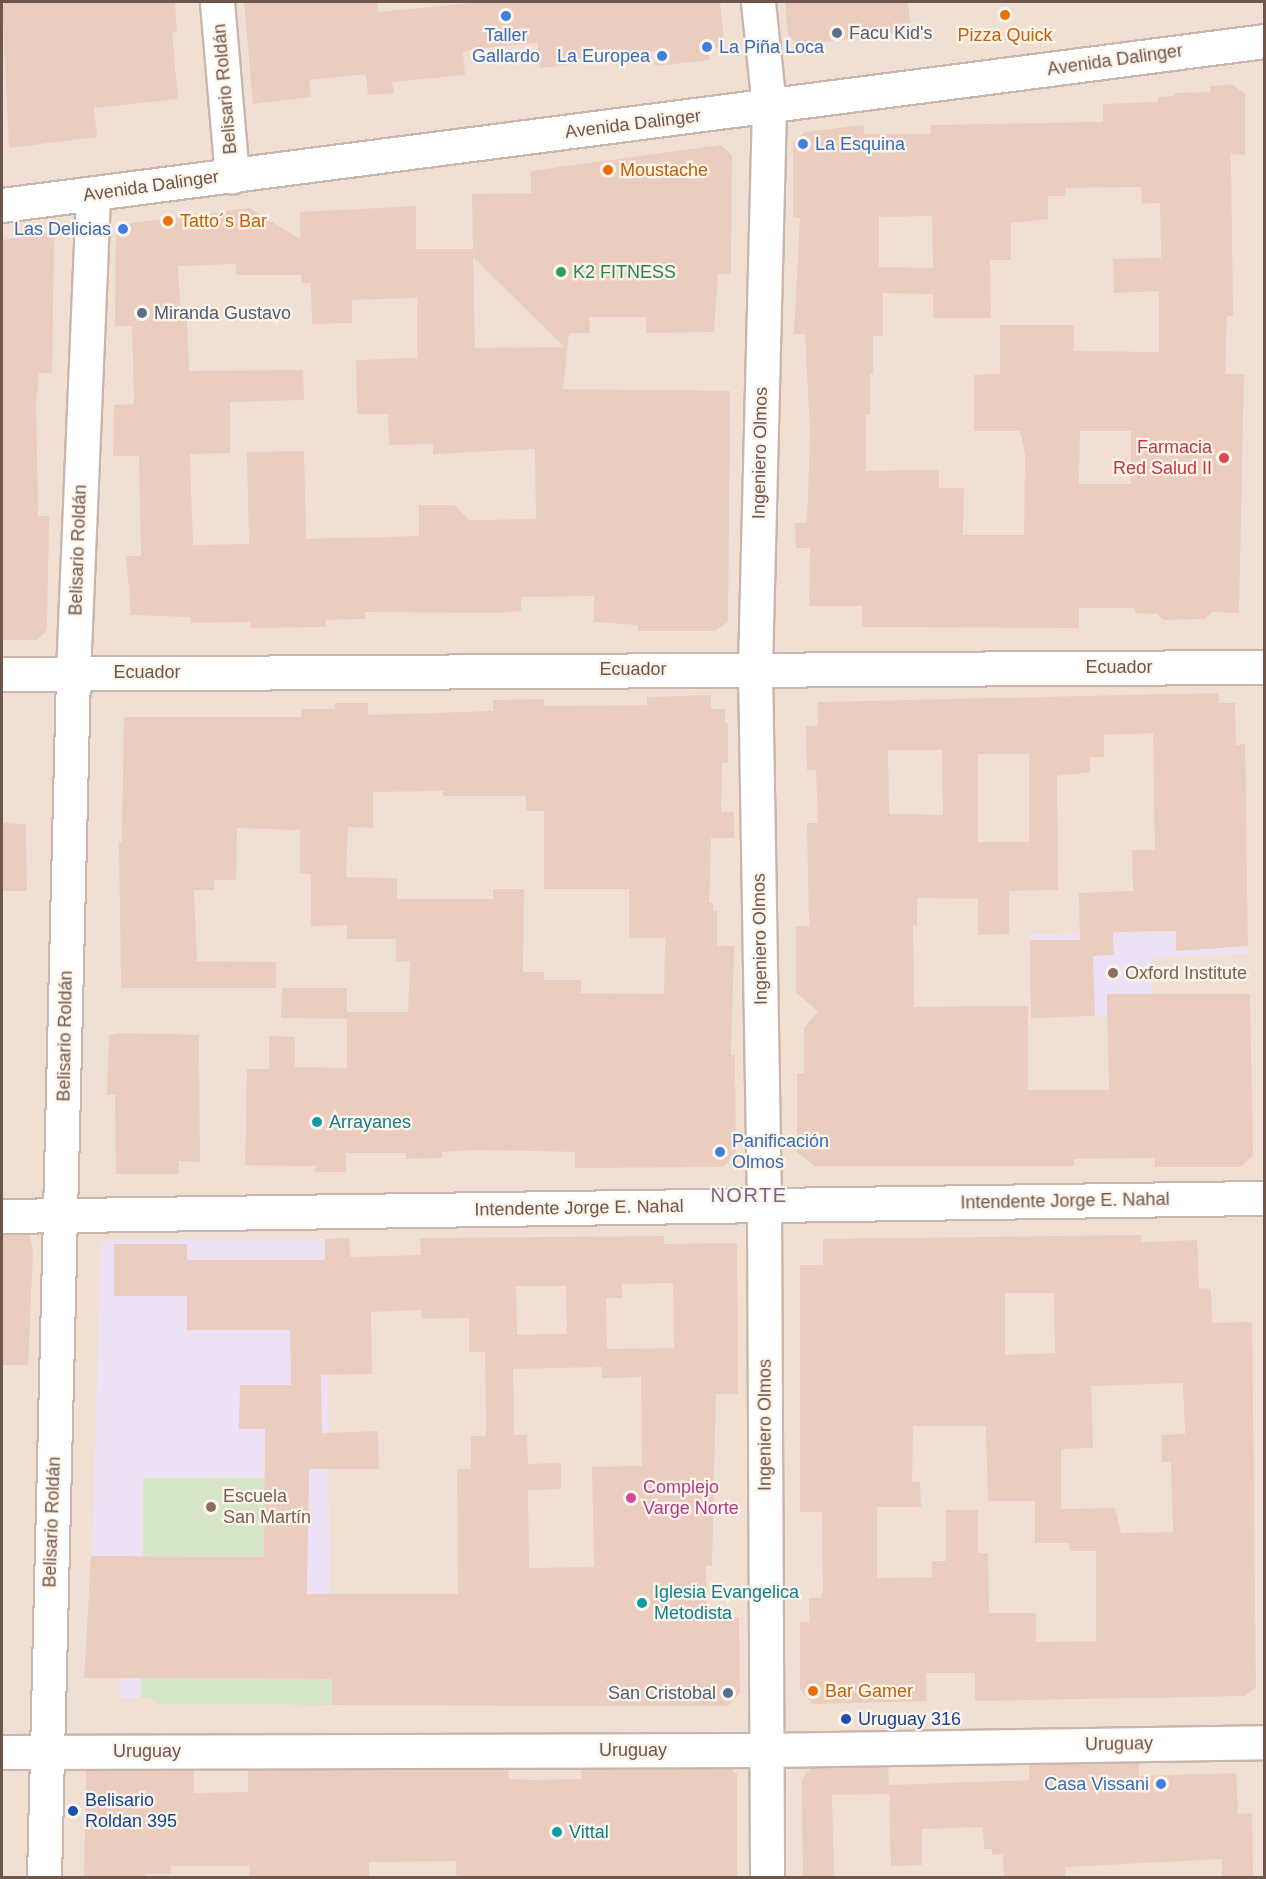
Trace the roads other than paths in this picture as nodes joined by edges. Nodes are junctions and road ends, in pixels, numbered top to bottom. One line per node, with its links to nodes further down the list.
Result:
1 (217, 2): 5 (street, Belisario Roldán)
2 (758, 2): 4 (street, Ingeniero Olmos)
3 (1264, 40): 4 (street, Avenida Dalinger)
4 (769, 107): 5 (street, Avenida Dalinger); 9 (street, Ingeniero Olmos)
5 (232, 176): 6 (street, Avenida Dalinger)
6 (93, 194): 7 (street, Avenida Dalinger); 10 (street, Belisario Roldán)
7 (2, 205)
8 (1264, 667): 9 (street, Ecuador)
9 (755, 668): 10 (street, Ecuador); 13 (street, Ingeniero Olmos)
10 (73, 673): 11 (street, Ecuador); 14 (street, Belisario Roldán)
11 (2, 674)
12 (1264, 1197): 13 (street, Intendente Jorge E. Nahal)
13 (764, 1206): 14 (street, Intendente Jorge E. Nahal); 17 (street, Ingeniero Olmos)
14 (60, 1215): 15 (street, Intendente Jorge E. Nahal); 18 (street, Belisario Roldán)
15 (2, 1216)
16 (1264, 1742): 17 (street, Uruguay)
17 (767, 1750): 18 (street, Uruguay); 21 (street, Ingeniero Olmos)
18 (46, 1751): 19 (street, Uruguay); 20 (street, Belisario Roldán)
19 (2, 1752)
20 (44, 1878)
21 (767, 1878)

